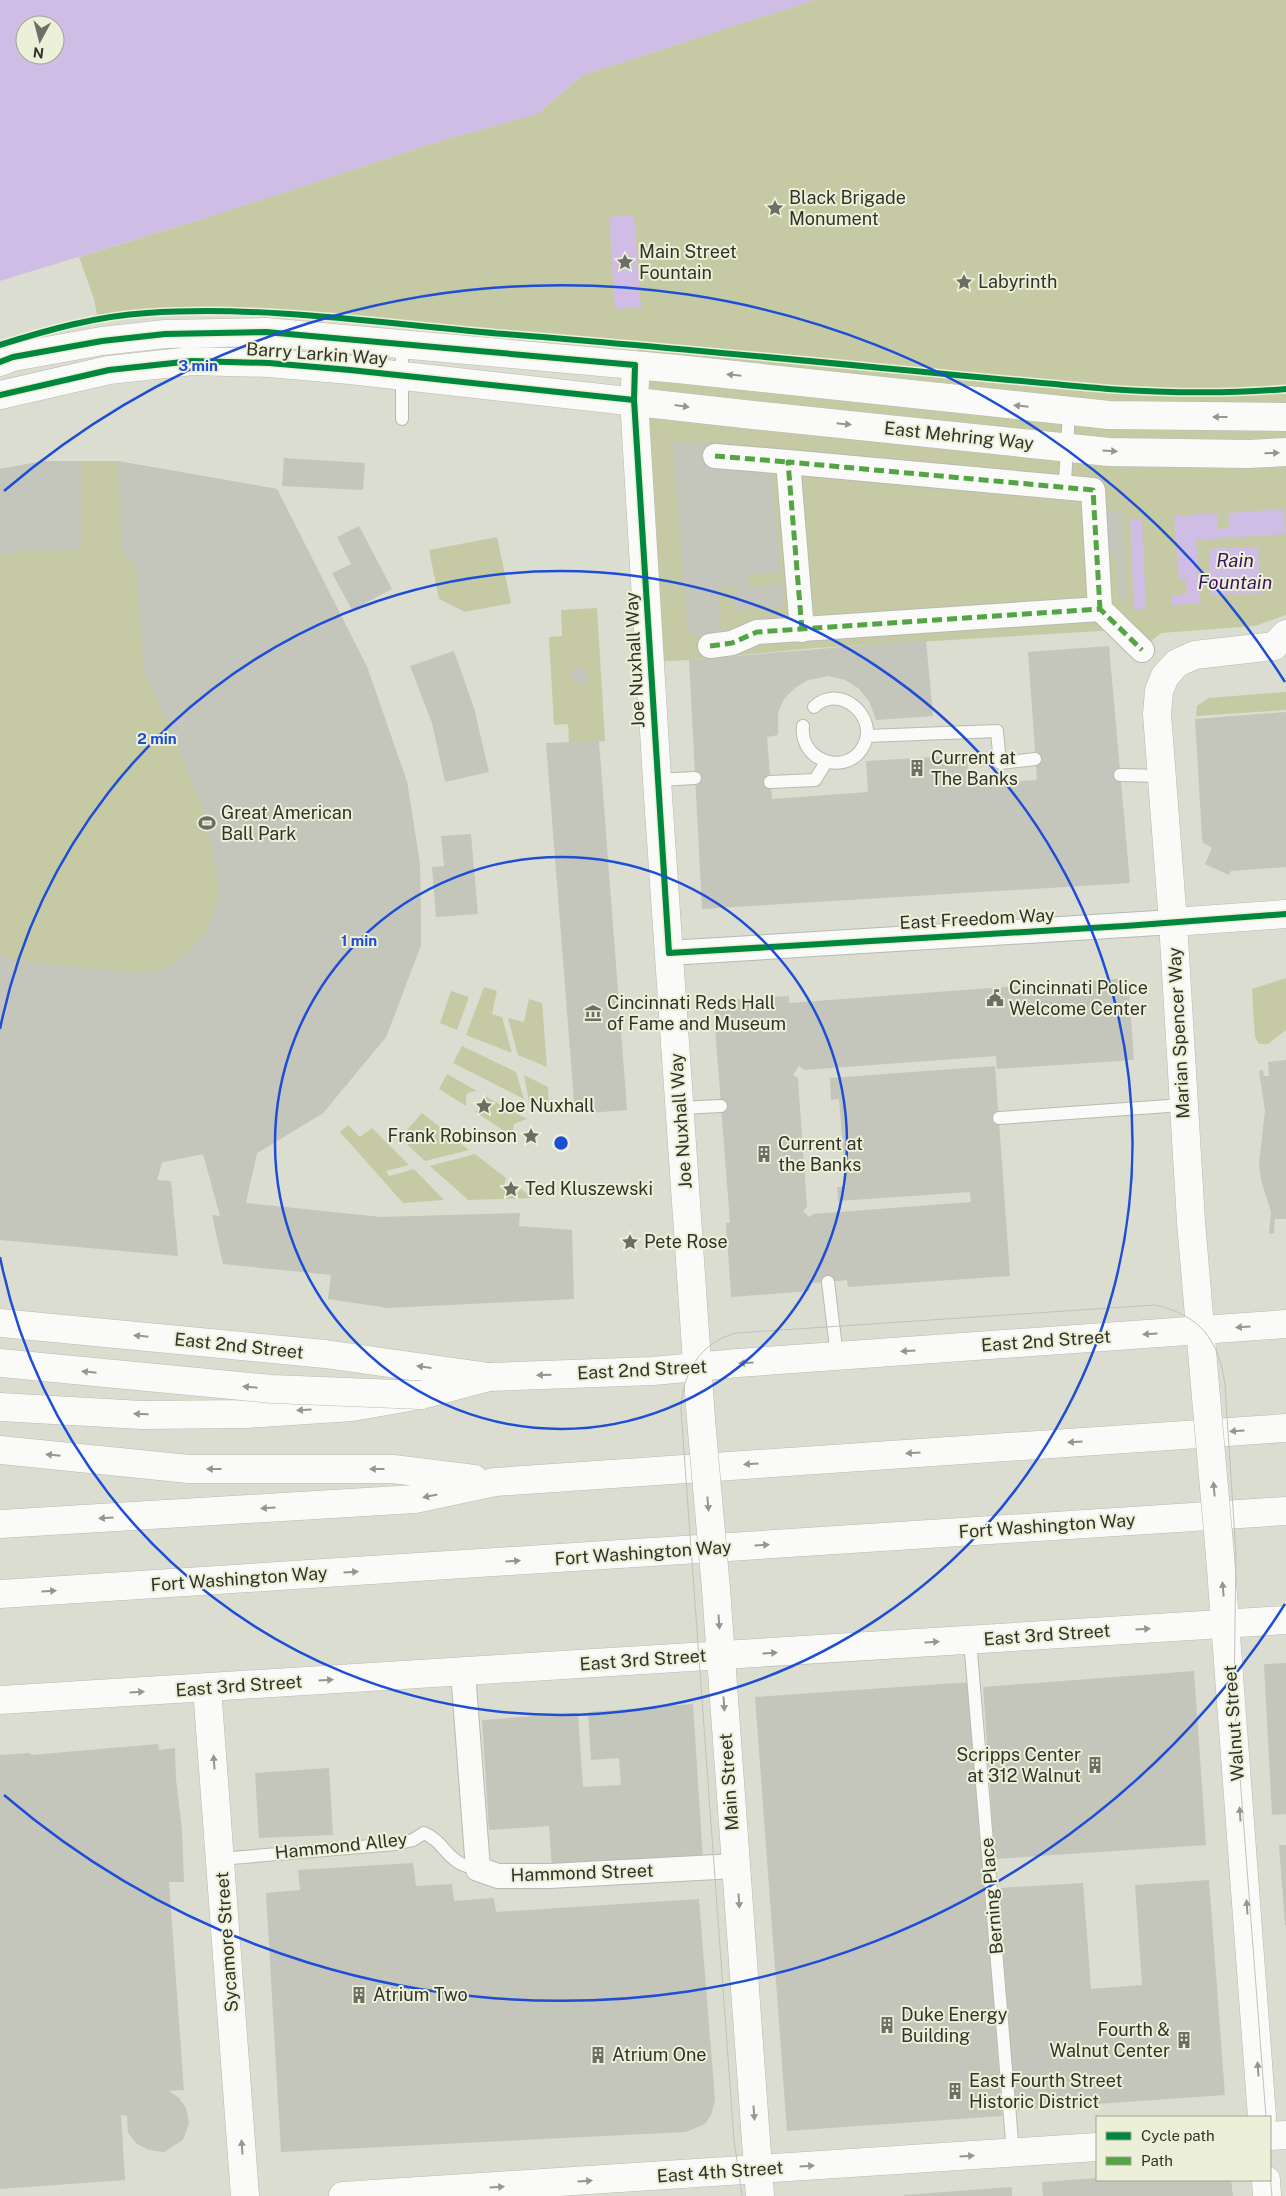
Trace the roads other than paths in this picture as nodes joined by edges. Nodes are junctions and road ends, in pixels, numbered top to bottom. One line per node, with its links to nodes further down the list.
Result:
1 (402, 345): 2 (main road, Barry Larkin Way); 3 (main road, Barry Larkin Way); 4 (lane)
2 (0, 362)
3 (635, 365): 6 (main road, Joe Nuxhall Way); 7 (main road, East Mehring Way, one-way to 3)
4 (402, 375): 5 (main road, Barry Larkin Way); 6 (main road, Barry Larkin Way); 9 (lane)
5 (0, 395)
6 (634, 400): 10 (main road, East Mehring Way, one-way to 10); 28 (main road, Joe Nuxhall Way)
7 (1069, 411): 8 (main road, East Mehring Way, one-way to 7); 10 (lane)
8 (1286, 417)
9 (402, 419)
10 (1067, 447): 11 (main road, East Mehring Way, one-way to 11); 14 (lane)
11 (1286, 452)
12 (715, 456): 13 (street)
13 (788, 462): 15 (street); 16 (street)
14 (1065, 482)
15 (1100, 609): 16 (street); 19 (street)
16 (802, 630): 18 (street)
17 (1282, 644): 26 (main road, Marian Spencer Way)
18 (710, 646)
19 (1142, 650)
20 (814, 707): 22 (lane)
21 (803, 726): 24 (lane)
22 (867, 736): 23 (lane); 24 (lane)
23 (1035, 759)
24 (826, 762): 29 (lane)
25 (1120, 775): 26 (lane)
26 (1162, 776): 31 (main road, Marian Spencer Way)
27 (695, 778): 28 (lane)
28 (657, 780): 32 (main road, Joe Nuxhall Way)
29 (770, 782)
30 (1286, 914): 31 (main road, East Freedom Way)
31 (1173, 922): 32 (street, East Freedom Way); 33 (main road, Marian Spencer Way)
32 (669, 953): 35 (main road, Joe Nuxhall Way)
33 (1183, 1105): 36 (lane); 40 (main road, Marian Spencer Way)
34 (722, 1106): 35 (lane)
35 (680, 1108): 43 (main road, Joe Nuxhall Way)
36 (999, 1118)
37 (828, 1282): 41 (lane)
38 (0, 1323): 44 (main road, East 2nd Street, one-way to 38)
39 (1286, 1324): 40 (main road, East 2nd Street, one-way to 40)
40 (1199, 1330): 41 (main road, East 2nd Street, one-way to 41); 54 (main road, Walnut Street, one-way to 40, bridge)
41 (837, 1356): 43 (main road, East 2nd Street, one-way to 43)
42 (0, 1363): 45 (main road, one-way to 42, bridge)
43 (698, 1367): 44 (main road, East 2nd Street, one-way to 44); 56 (main road, Main Street, one-way to 56, bridge)
44 (489, 1376): 45 (main road)
45 (421, 1395): 46 (main road, one-way to 46, bridge)
46 (0, 1407)
47 (1286, 1428): 49 (main road, one-way to 49)
48 (0, 1450): 49 (main road, one-way to 48)
49 (495, 1482): 51 (main road, one-way to 51)
50 (1286, 1511): 52 (main road, Fort Washington Way, one-way to 50)
51 (0, 1524)
52 (0, 1594)
53 (1286, 1620): 54 (main road, East 3rd Street)
54 (1226, 1624): 55 (main road, East 3rd Street, one-way to 54); 65 (main road, Walnut Street, one-way to 54)
55 (970, 1640): 56 (main road, East 3rd Street, one-way to 55); 69 (lane, Berning Place)
56 (721, 1655): 57 (main road, East 3rd Street); 63 (main road, Main Street, one-way to 63)
57 (463, 1672): 58 (main road, East 3rd Street, one-way to 57); 64 (street)
58 (207, 1688): 60 (main road, East 3rd Street, one-way to 58); 62 (main road, Sycamore Street, one-way to 58)
59 (0, 1691): 60 (main road)
60 (88, 1695): 61 (main road, East 3rd Street)
61 (0, 1700)
62 (220, 1859): 64 (lane, Hammond Alley); 72 (main road, Sycamore Street, one-way to 62)
63 (734, 1866): 64 (street, Hammond Street); 70 (main road, Main Street, one-way to 70)
64 (478, 1869)
65 (1262, 2116)
66 (1286, 2135): 67 (main road)
67 (1271, 2136)
68 (1096, 2147): 69 (main road, East 4th Street)
69 (1013, 2153): 70 (main road, East 4th Street, one-way to 69)
70 (758, 2169): 73 (main road, East 4th Street, one-way to 70); 74 (main road, Main Street)
71 (1266, 2181): 75 (main road)
72 (245, 2196)
73 (343, 2196)
74 (760, 2196)
75 (1267, 2196)

